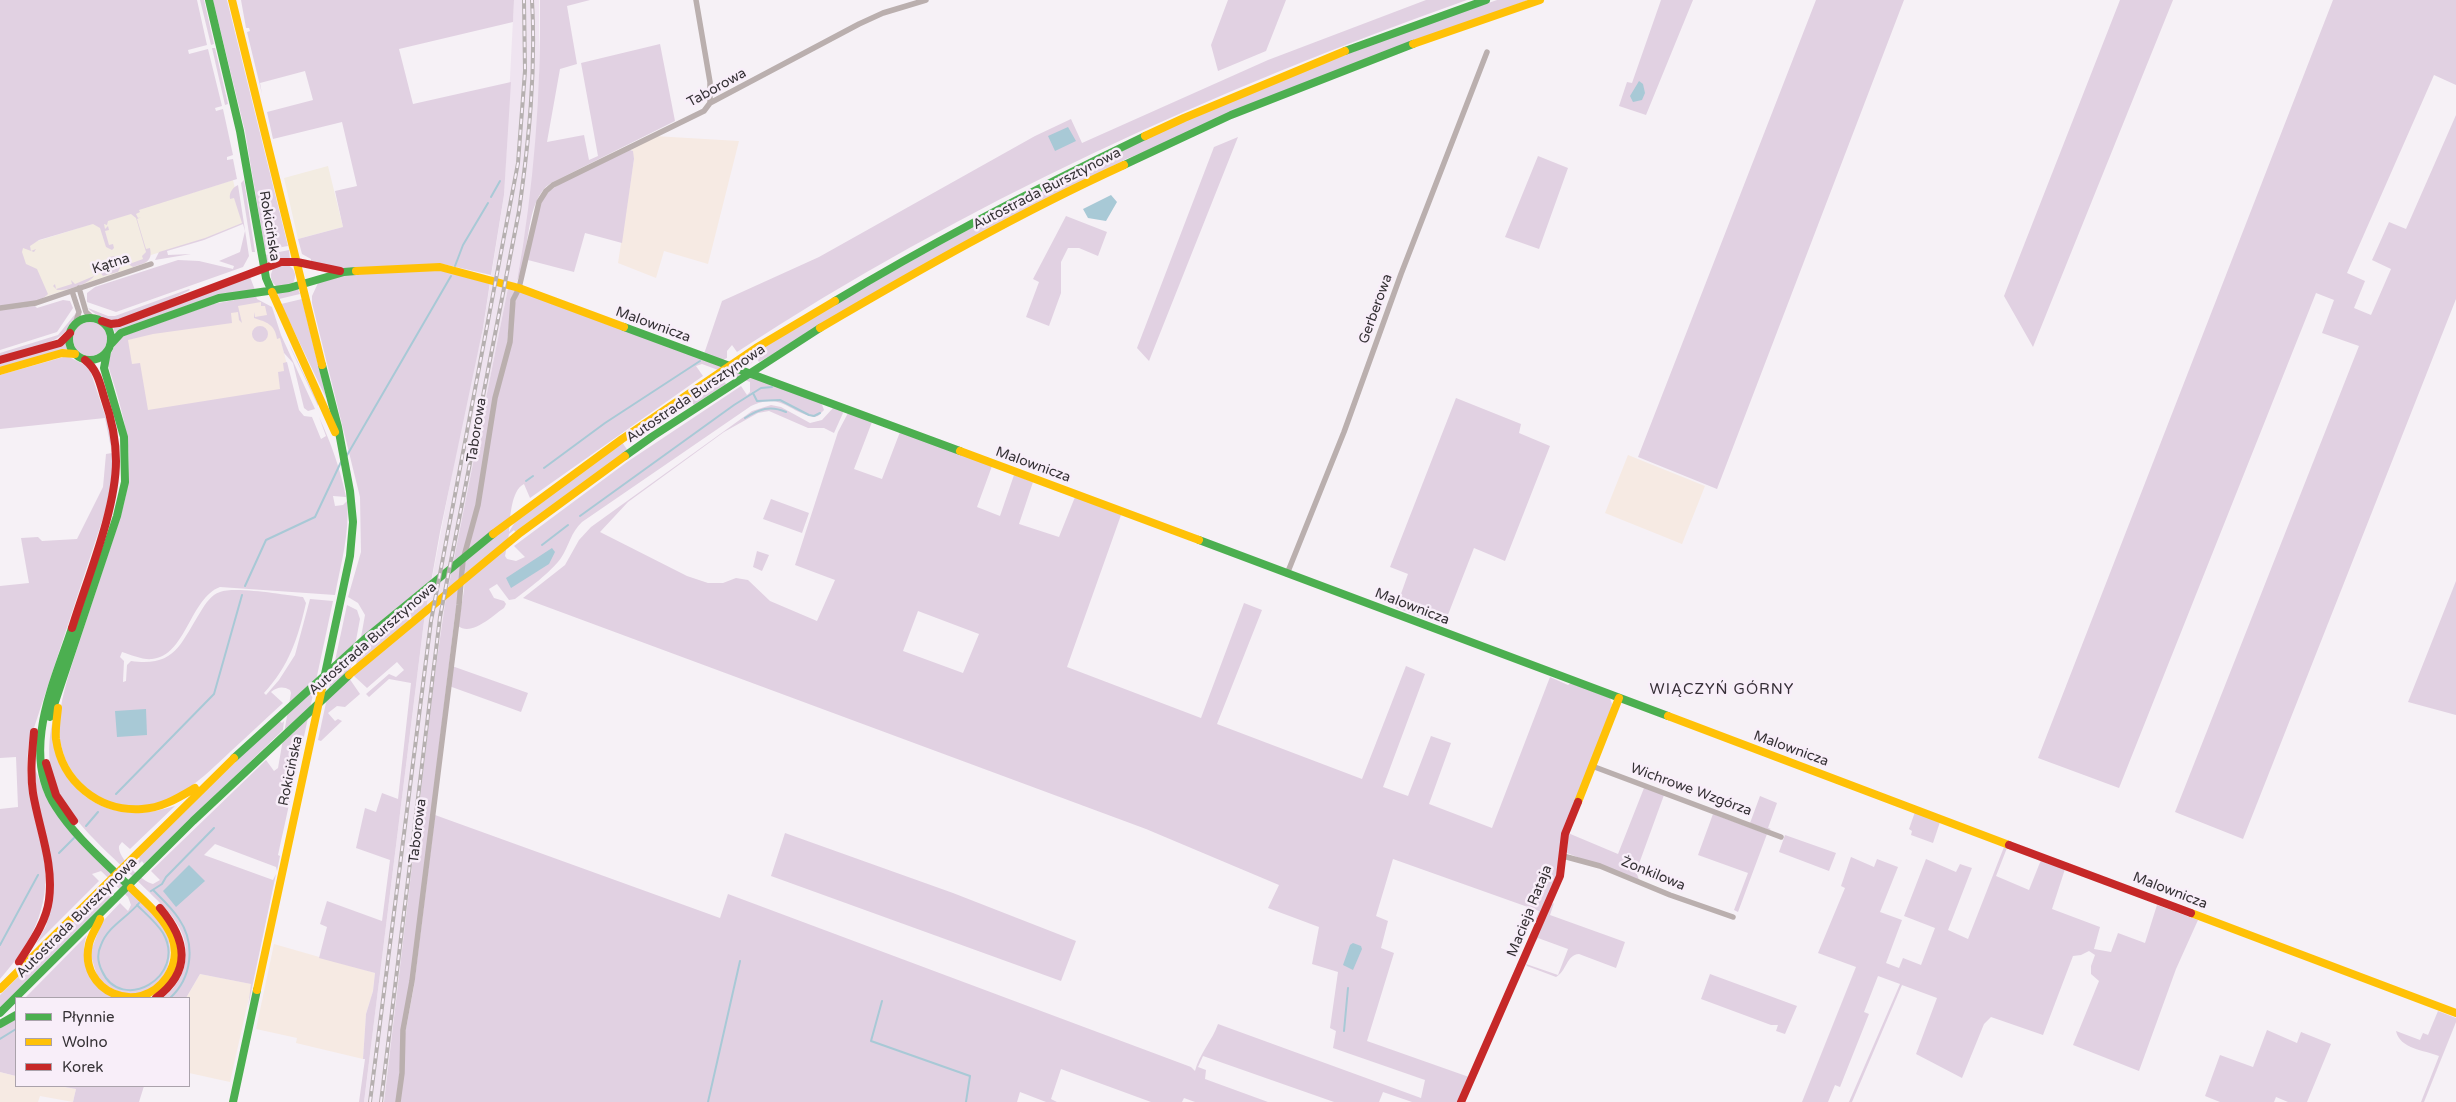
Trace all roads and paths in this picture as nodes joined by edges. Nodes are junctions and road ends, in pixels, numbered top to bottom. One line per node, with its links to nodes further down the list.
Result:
1 (209, 0): 11 (main road, Rokicińska)
2 (232, 0): 9 (main road, Rokicińska)
3 (696, 0): 8 (street)
4 (926, 0): 8 (street, Taborowa)
5 (1486, 0): 33 (main road, Autostrada Bursztynowa)
6 (1540, 0): 37 (main road, Autostrada Bursztynowa)
7 (1487, 52): 29 (street, Gerberowa)
8 (710, 104): 14 (street, Taborowa)
9 (297, 262): 11 (main road, Malownicza); 12 (main road, Malownicza); 13 (main road, Rokicińska)
10 (151, 264): 15 (street, Kątna)
11 (263, 268): 16 (main road, Rokicińska); 19 (main road, Malownicza)
12 (350, 272): 13 (main road, Malownicza); 14 (main road, Malownicza)
13 (302, 284): 16 (main road, Malownicza); 28 (main road, Rokicińska)
14 (519, 288): 29 (main road, Malownicza); 50 (street, Taborowa)
15 (75, 290): 17 (street, Kątna); 18 (street, Kątna); 20 (street)
16 (270, 291): 22 (main road, Malownicza); 28 (main road, Rokicińska)
17 (0, 308)
18 (93, 318): 19 (main road); 20 (main road)
19 (102, 321): 22 (main road)
20 (75, 324): 21 (main road)
21 (70, 333): 24 (main road); 25 (main road)
22 (111, 344): 23 (main road)
23 (107, 352): 26 (main road); 30 (main road)
24 (76, 355): 26 (main road); 27 (main road)
25 (0, 360)
26 (85, 360): 31 (main road)
27 (0, 371)
28 (340, 444): 49 (main road, Rokicińska)
29 (1287, 574): 32 (main road, Malownicza)
30 (73, 648): 33 (main road); 43 (main road)
31 (53, 682): 39 (main road); 42 (main road)
32 (1619, 698): 34 (main road, Macieja Rataja); 45 (main road, Malownicza)
33 (227, 764): 39 (main road, Autostrada Bursztynowa)
34 (1592, 766): 35 (street, Wichrowe Wzgórza); 36 (main road, Macieja Rataja)
35 (1781, 837)
36 (1563, 856): 38 (street, Żonkilowa); 51 (main road, Macieja Rataja)
37 (110, 903): 40 (main road, Autostrada Bursztynowa); 41 (main road)
38 (1733, 917)
39 (0, 987)
40 (16, 997)
41 (124, 997)
42 (136, 997)
43 (157, 997)
44 (15, 998): 46 (main road, Autostrada Bursztynowa)
45 (2456, 1012)
46 (0, 1013)
47 (15, 1016): 48 (main road)
48 (0, 1024)
49 (233, 1102)
50 (398, 1102)
51 (1461, 1102)

